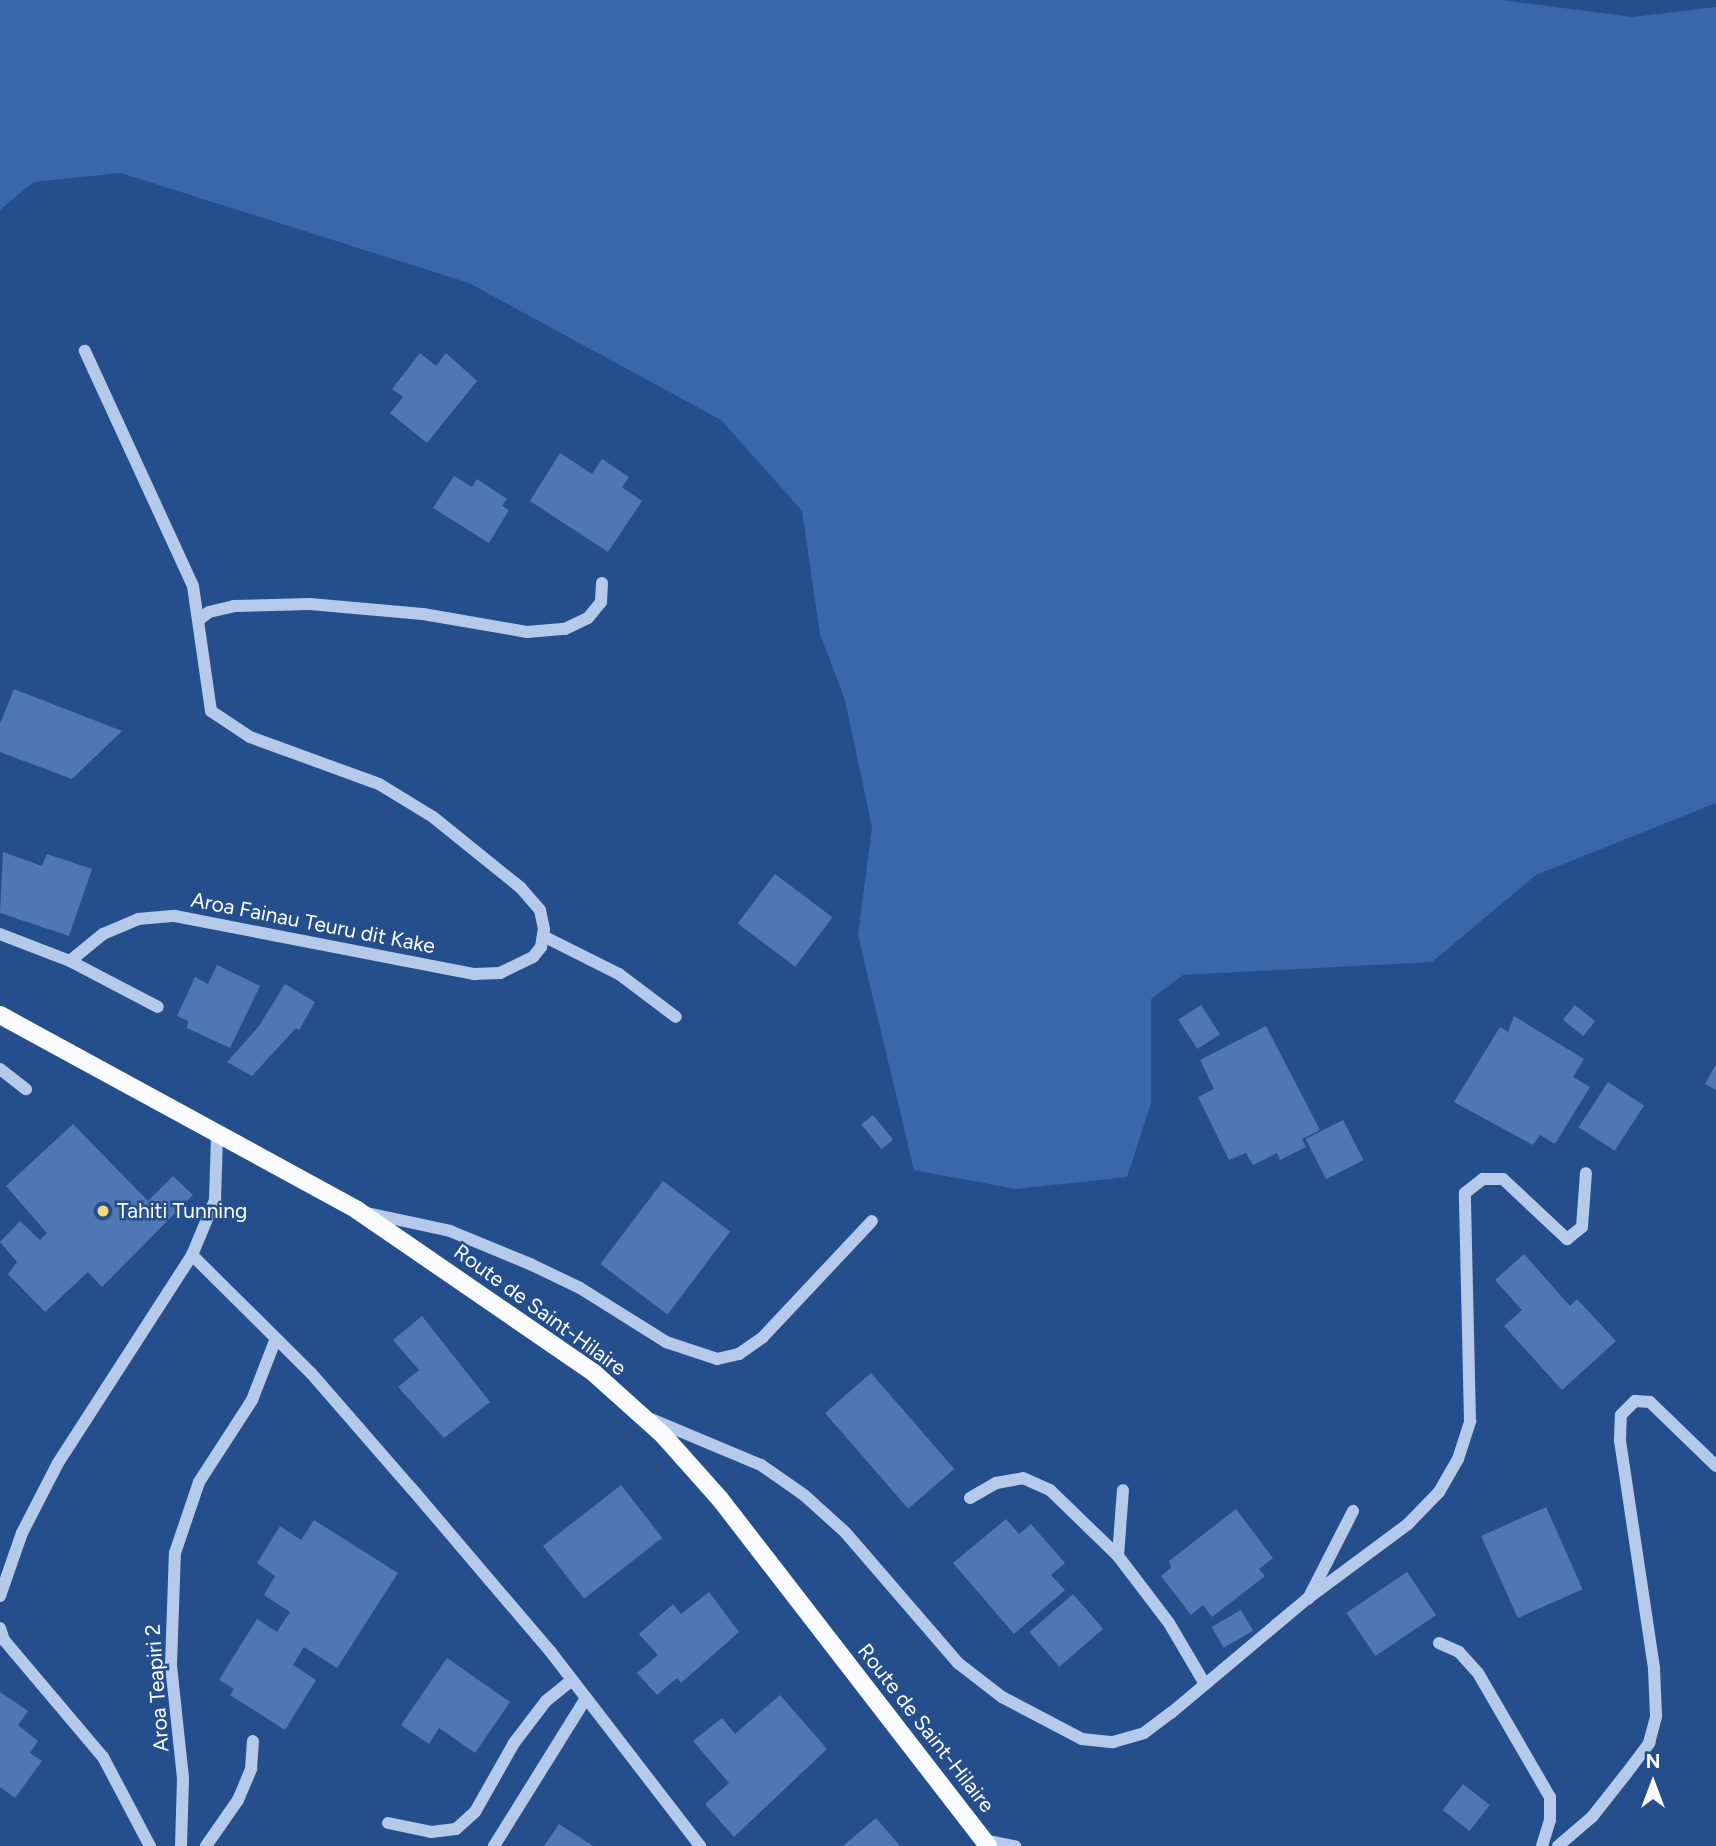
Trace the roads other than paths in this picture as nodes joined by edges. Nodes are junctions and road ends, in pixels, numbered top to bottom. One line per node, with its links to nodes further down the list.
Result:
1 (85, 351): 3 (street)
2 (602, 583): 3 (street)
3 (200, 620): 5 (street)
4 (0, 934): 6 (street)
5 (543, 936): 6 (street, Aroa Fainau Teuru dit Kake); 9 (street)
6 (70, 961): 7 (street)
7 (158, 1007)
8 (0, 1015): 12 (main road, Route de Saint-Hilaire)
9 (676, 1017)
10 (0, 1069): 11 (street)
11 (26, 1089)
12 (217, 1137): 14 (main road, Route de Saint-Hilaire); 16 (street)
13 (1586, 1173): 25 (street)
14 (357, 1210): 15 (street); 18 (main road, Route de Saint-Hilaire)
15 (872, 1221)
16 (192, 1255): 17 (street); 24 (street)
17 (275, 1340): 28 (street); 35 (street, Aroa Teapiri 2)
18 (641, 1415): 29 (street); 33 (main road, Route de Saint-Hilaire)
19 (1716, 1466): 41 (street)
20 (1123, 1490): 23 (street)
21 (970, 1498): 23 (street)
22 (1353, 1511): 25 (street)
23 (1118, 1556): 29 (street)
24 (0, 1596)
25 (1307, 1600): 29 (street)
26 (0, 1628): 34 (street)
27 (1439, 1643): 40 (street)
28 (572, 1680): 30 (street); 32 (street)
29 (1205, 1684)
30 (586, 1698): 37 (street); 38 (street)
31 (253, 1741): 36 (street)
32 (388, 1823)
33 (986, 1843): 39 (street)
34 (150, 1846)
35 (181, 1846)
36 (206, 1846)
37 (494, 1846)
38 (700, 1846)
39 (1014, 1846)
40 (1542, 1846)
41 (1558, 1846)

